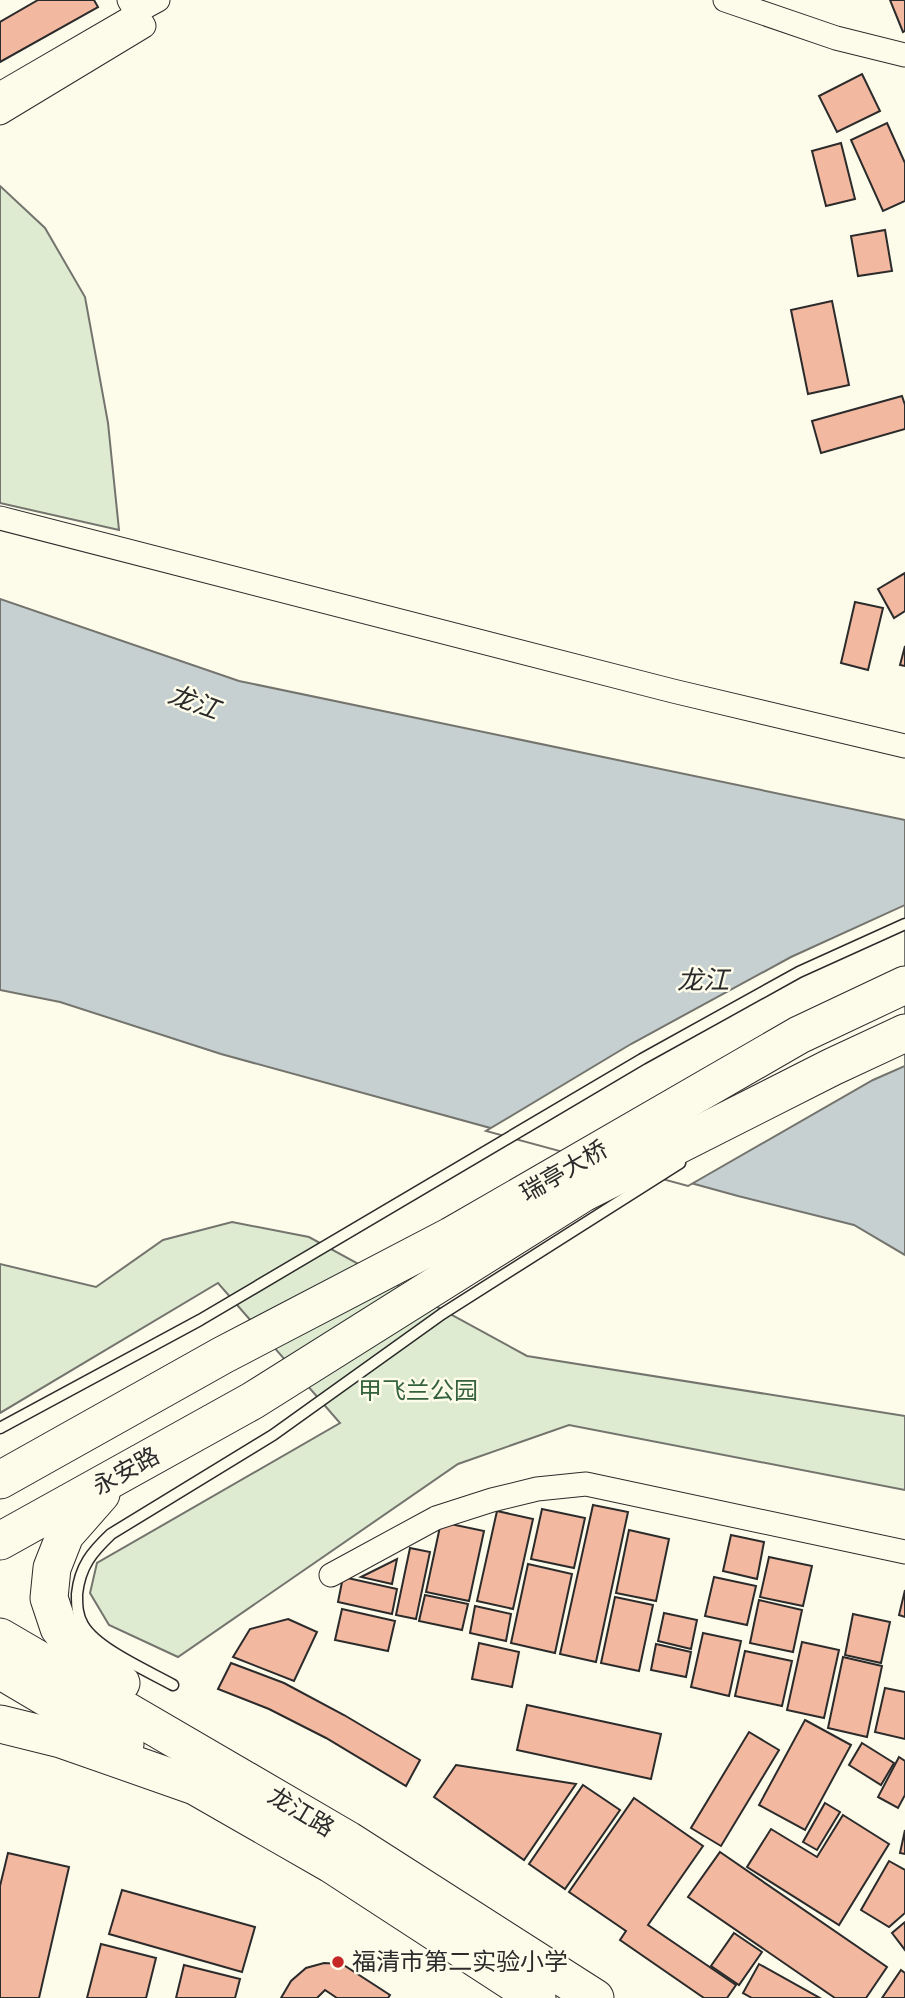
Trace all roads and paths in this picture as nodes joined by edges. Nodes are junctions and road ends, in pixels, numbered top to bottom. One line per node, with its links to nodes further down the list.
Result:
1 (158, 0): 3 (street)
2 (725, 0): 4 (street)
3 (132, 6): 5 (street); 6 (street)
4 (905, 55)
5 (0, 91)
6 (0, 113)
7 (0, 518): 8 (street)
8 (905, 746)
9 (905, 924): 16 (lane)
10 (905, 985): 18 (main road, 瑞亭大桥)
11 (905, 1033): 15 (main road, 瑞亭大桥)
12 (905, 1042): 13 (lane)
13 (754, 1119)
14 (694, 1154): 24 (lane)
15 (252, 1401): 17 (main road, 永安路)
16 (0, 1428)
17 (117, 1475): 19 (main road, 永安路); 26 (main road)
18 (0, 1480)
19 (0, 1541)
20 (905, 1552): 21 (street)
21 (331, 1575)
22 (0, 1637): 26 (main road, 龙江路)
23 (0, 1670): 27 (main road)
24 (173, 1685)
25 (0, 1724): 27 (main road, 龙江路)
26 (163, 1731): 29 (main road, 龙江路)
27 (195, 1786): 28 (main road, 龙江路)
28 (537, 1998)
29 (594, 1998)

